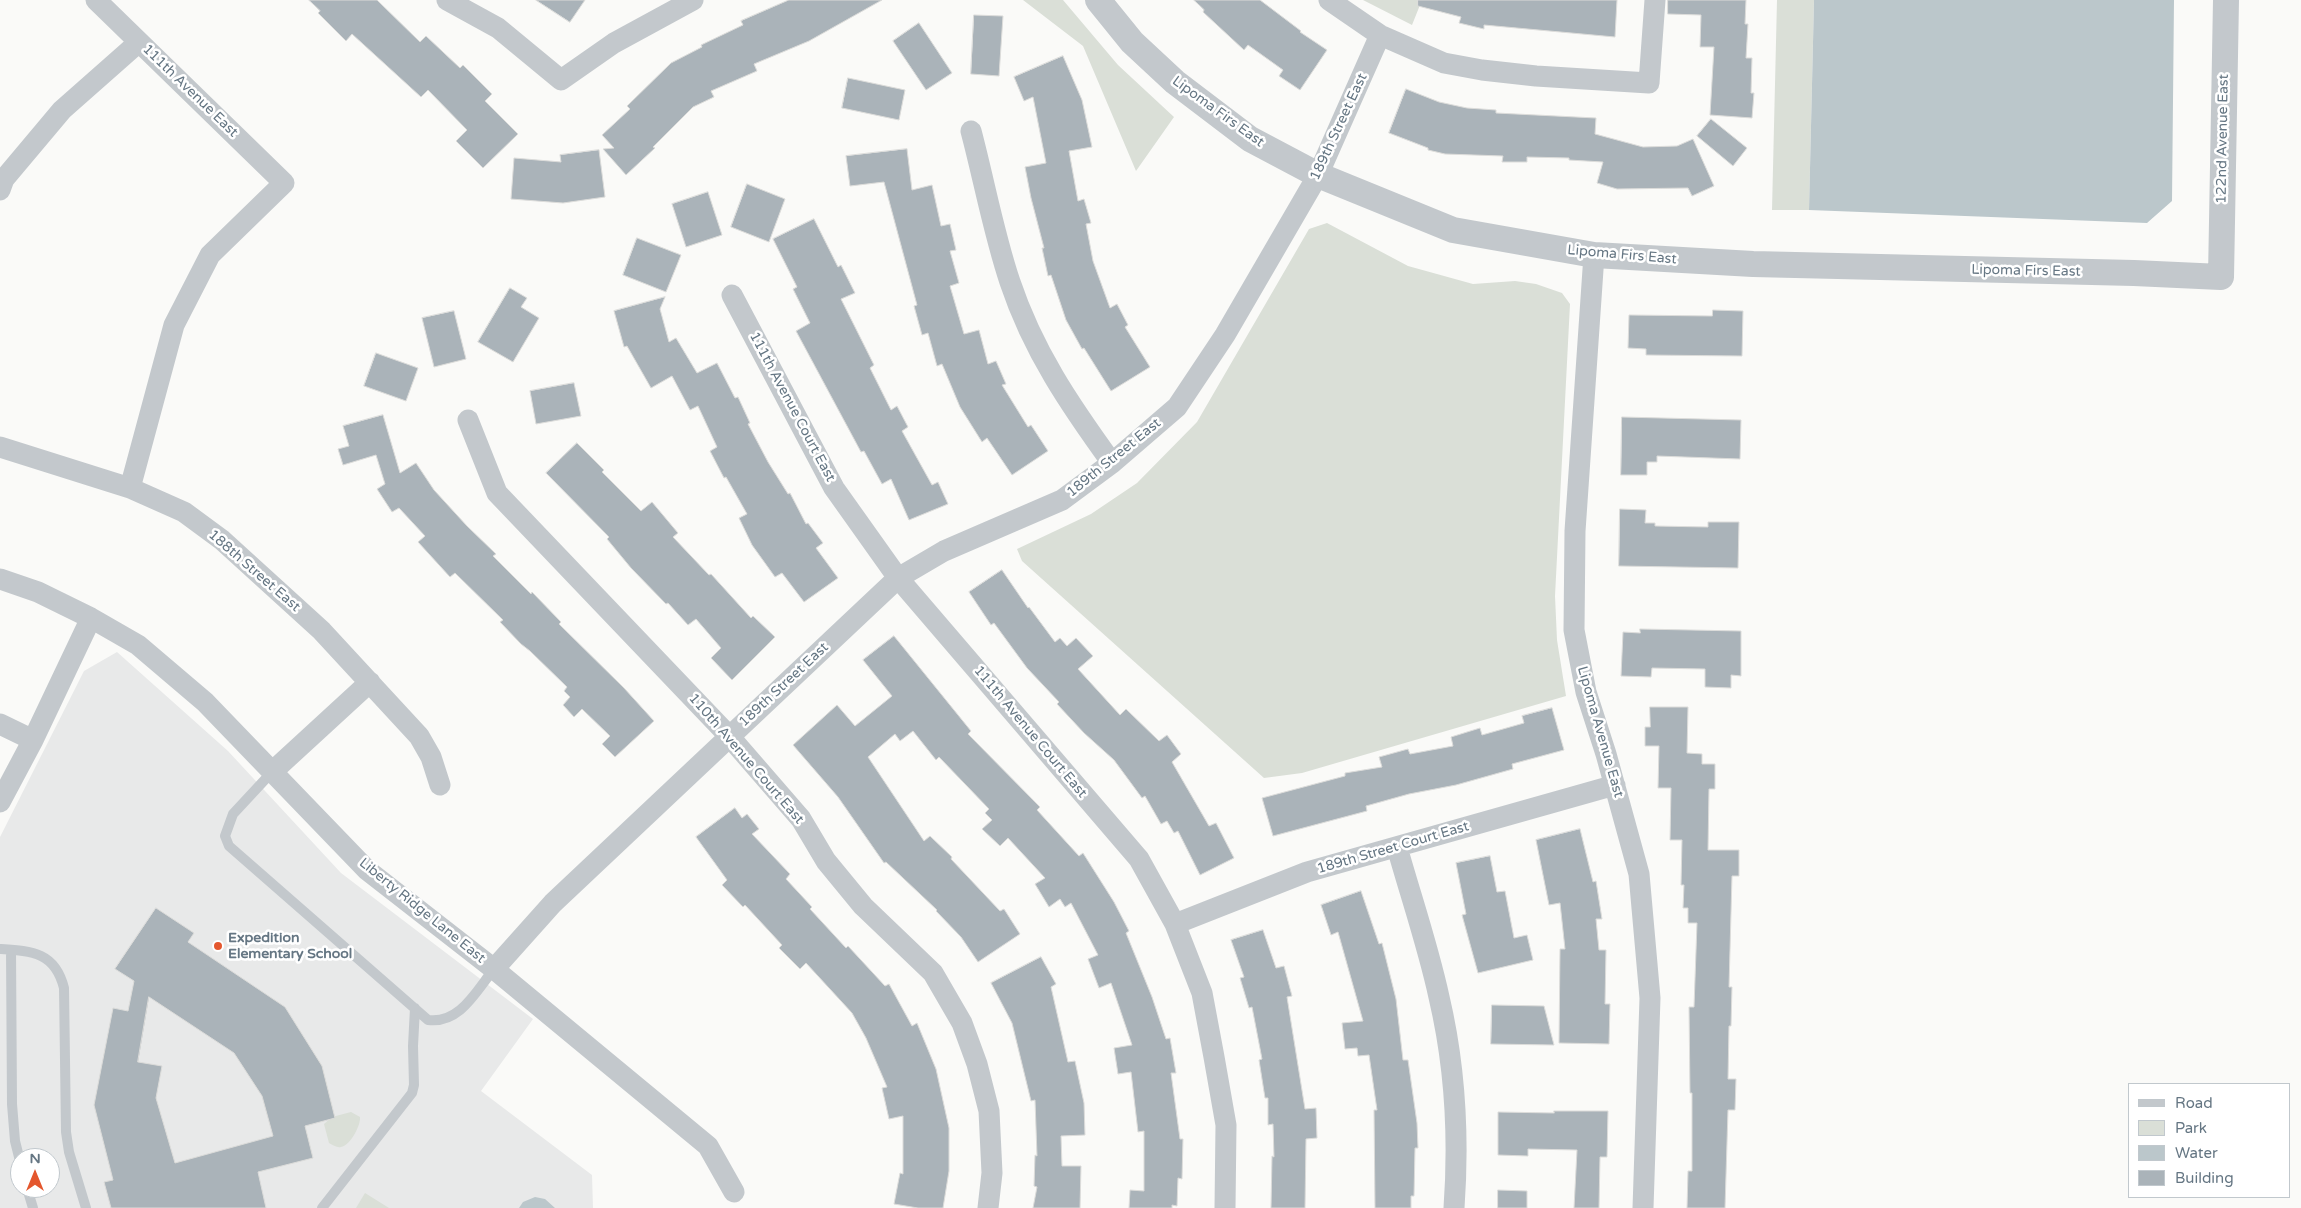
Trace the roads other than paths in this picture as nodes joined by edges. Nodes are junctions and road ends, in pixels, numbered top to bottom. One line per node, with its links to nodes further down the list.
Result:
1 (96, 0): 9 (street, 111th Avenue East)
2 (447, 0): 3 (street)
3 (693, 0)
4 (1098, 0): 11 (street, Lipoma Firs East)
5 (1329, 0): 8 (street)
6 (1655, 0): 8 (street)
7 (2226, 0): 14 (street, 122nd Avenue East)
8 (1380, 35): 11 (street, 189th Street East)
9 (139, 42): 12 (street); 19 (street, 111th Avenue East)
10 (971, 131): 18 (street)
11 (1318, 175): 13 (street, Lipoma Firs East); 18 (street, 189th Street East)
12 (0, 190)
13 (1594, 255): 14 (street, Lipoma Firs East); 29 (street, Lipoma Avenue East)
14 (2222, 277)
15 (732, 295): 20 (street, 111th Avenue Court East)
16 (468, 420): 25 (street, 110th Avenue Court East)
17 (0, 447): 19 (street, 188th Street East)
18 (1112, 463): 20 (street, 189th Street East)
19 (130, 488): 23 (street, 188th Street East)
20 (898, 578): 25 (street, 189th Street East); 32 (street, 111th Avenue Court East)
21 (0, 579): 22 (street, Liberty Ridge Lane East)
22 (91, 618): 26 (street); 27 (street, Liberty Ridge Lane East)
23 (370, 682): 27 (street); 28 (street, 188th Street East)
24 (0, 724): 26 (street)
25 (729, 736): 35 (street, 189th Street East); 41 (street, 110th Avenue Court East)
26 (33, 740): 30 (street)
27 (272, 772): 35 (street, Liberty Ridge Lane East); 36 (lane)
28 (440, 785)
29 (1615, 785): 31 (street, 189th Street Court East); 44 (street, Lipoma Avenue East)
30 (0, 802)
31 (1397, 847): 32 (street, 189th Street Court East); 43 (street)
32 (1175, 924): 42 (street, 111th Avenue Court East)
33 (0, 949): 34 (lane)
34 (11, 950): 37 (lane); 39 (lane)
35 (494, 969): 36 (lane); 38 (street, Liberty Ridge Lane East)
36 (415, 1008): 40 (lane)
37 (17, 1148)
38 (734, 1192)
39 (86, 1208)
40 (322, 1208)
41 (988, 1208)
42 (1225, 1208)
43 (1454, 1208)
44 (1643, 1208)

